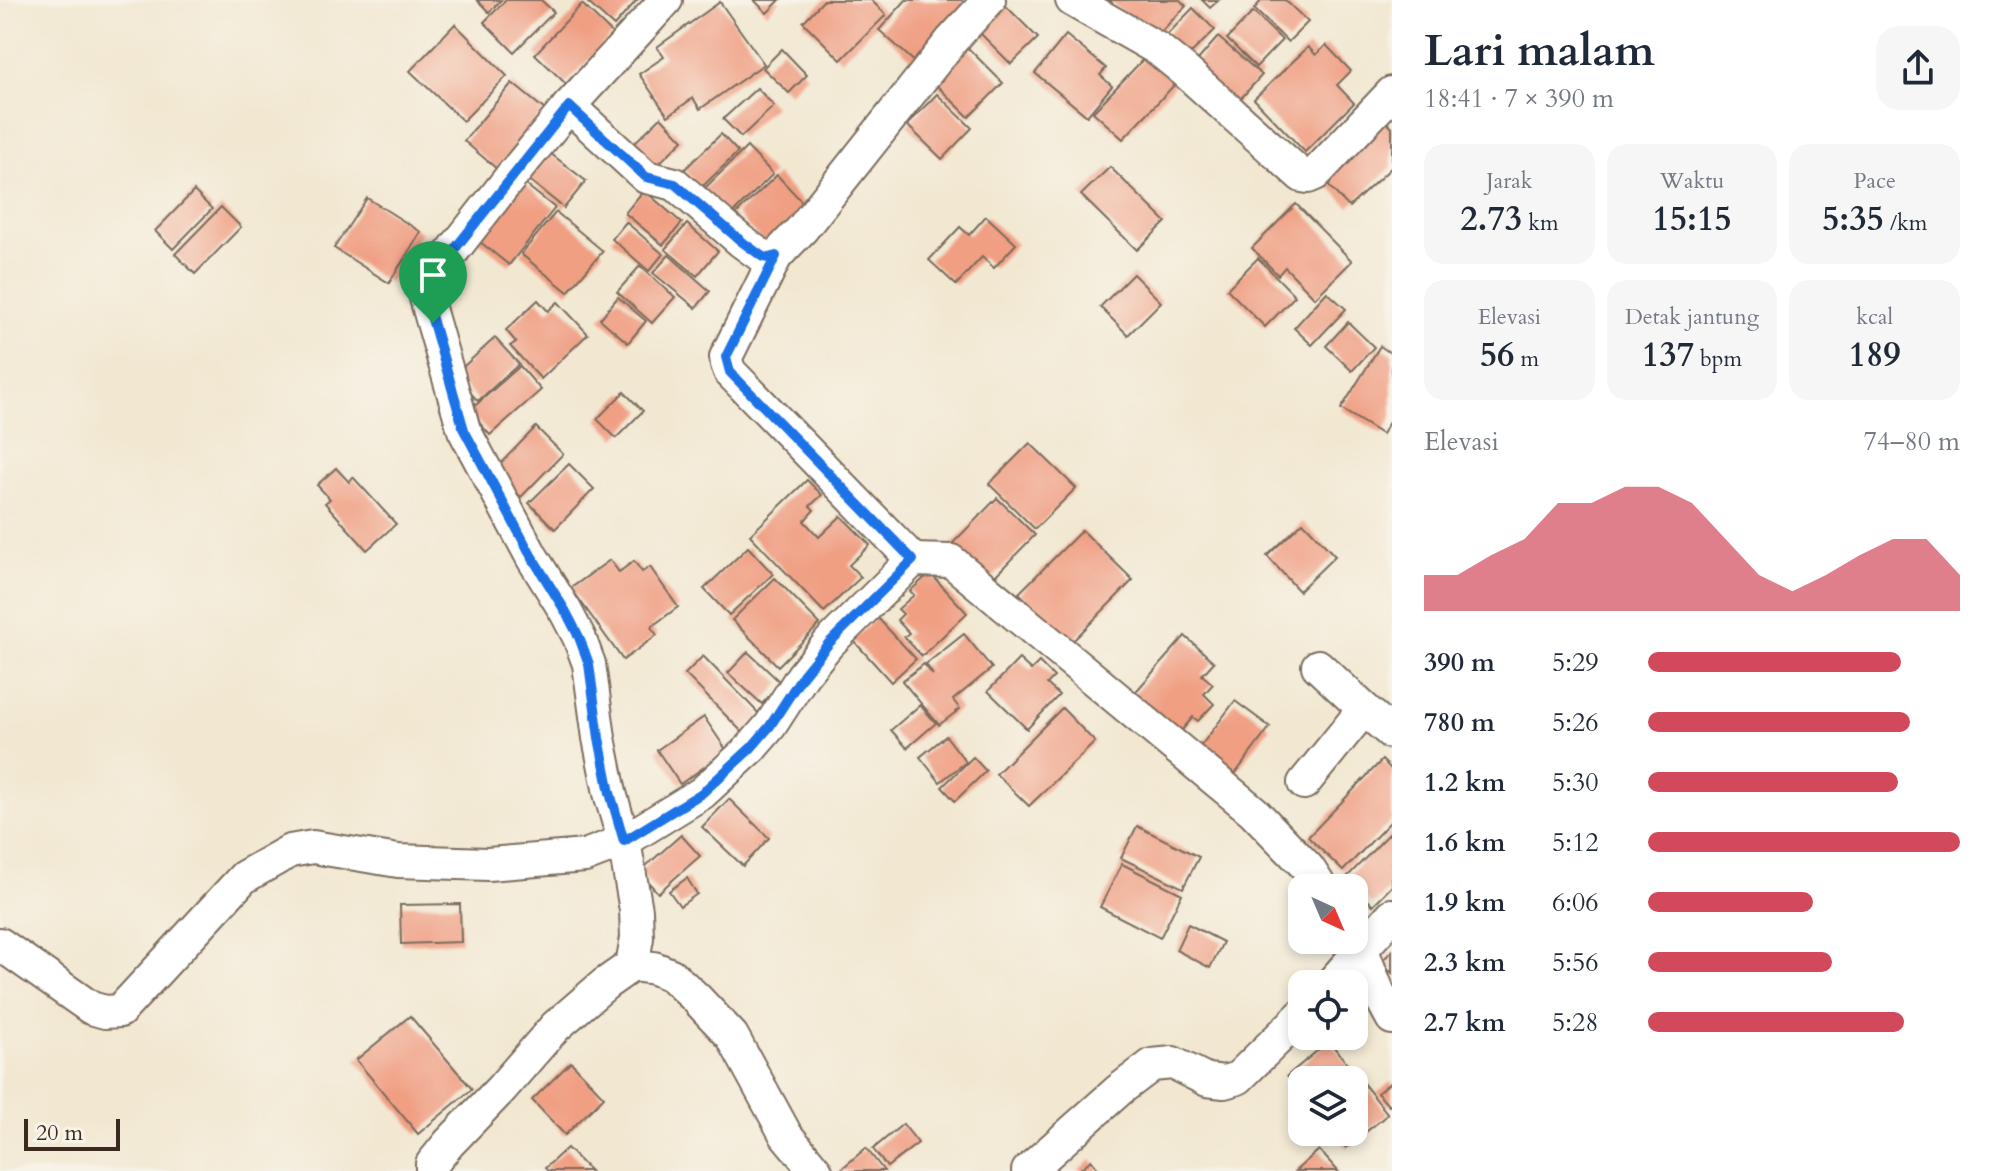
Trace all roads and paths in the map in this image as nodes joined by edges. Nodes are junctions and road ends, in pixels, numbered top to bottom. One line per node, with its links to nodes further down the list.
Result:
1 (666, 0): 5 (street)
2 (989, 0): 6 (street)
3 (1072, 0): 4 (street)
4 (1392, 93)
5 (569, 106): 6 (street); 12 (street)
6 (776, 256): 7 (street)
7 (913, 560): 12 (street); 13 (street)
8 (1318, 666): 9 (street)
9 (1364, 709): 10 (street); 11 (street)
10 (1392, 733)
11 (1304, 783)
12 (624, 841): 16 (street); 18 (street)
13 (1312, 874)
14 (1392, 915): 15 (street)
15 (1368, 934)
16 (0, 944)
17 (1363, 954): 19 (street)
18 (632, 965): 21 (street); 22 (street)
19 (1392, 1018)
20 (1288, 1029): 23 (street)
21 (432, 1171)
22 (816, 1171)
23 (1028, 1171)

